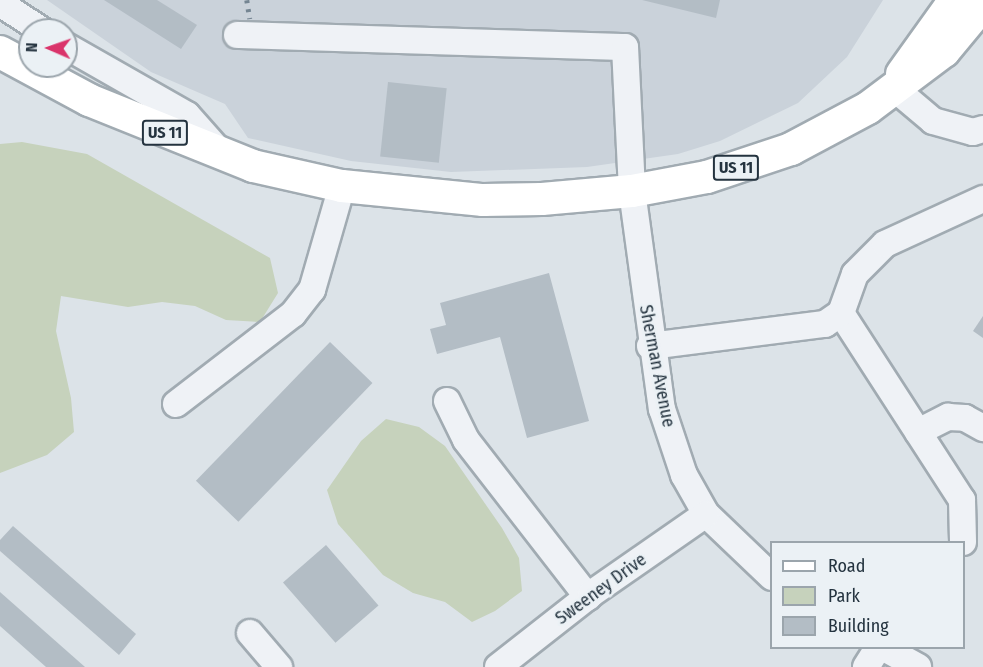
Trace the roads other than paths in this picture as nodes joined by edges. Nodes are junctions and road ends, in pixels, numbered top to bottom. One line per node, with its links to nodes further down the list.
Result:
1 (955, 0): 8 (main road, US 11)
2 (0, 3): 4 (street)
3 (983, 4): 8 (main road, US 11)
4 (23, 18)
5 (237, 35): 12 (street, Sherman Avenue)
6 (78, 53): 10 (street)
7 (3, 59): 10 (main road, US 11)
8 (894, 88): 9 (street); 12 (main road, US 11)
9 (983, 129)
10 (223, 155): 11 (main road, US 11)
11 (342, 186): 12 (main road, US 11); 17 (street)
12 (632, 191): 15 (street, Sherman Avenue)
13 (983, 199): 14 (street)
14 (841, 313): 15 (street); 19 (street)
15 (650, 346): 20 (street, Sherman Avenue)
16 (447, 401): 23 (street)
17 (176, 404)
18 (983, 428): 19 (street)
19 (918, 432): 21 (street)
20 (706, 514): 22 (street, Sherman Avenue); 23 (street, Sweeney Drive)
21 (963, 541)
22 (770, 576)
23 (588, 597): 27 (street, Sweeney Drive)
24 (250, 633): 26 (street)
25 (888, 649): 28 (street); 29 (street)
26 (279, 667)
27 (498, 667)
28 (866, 667)
29 (918, 667)

